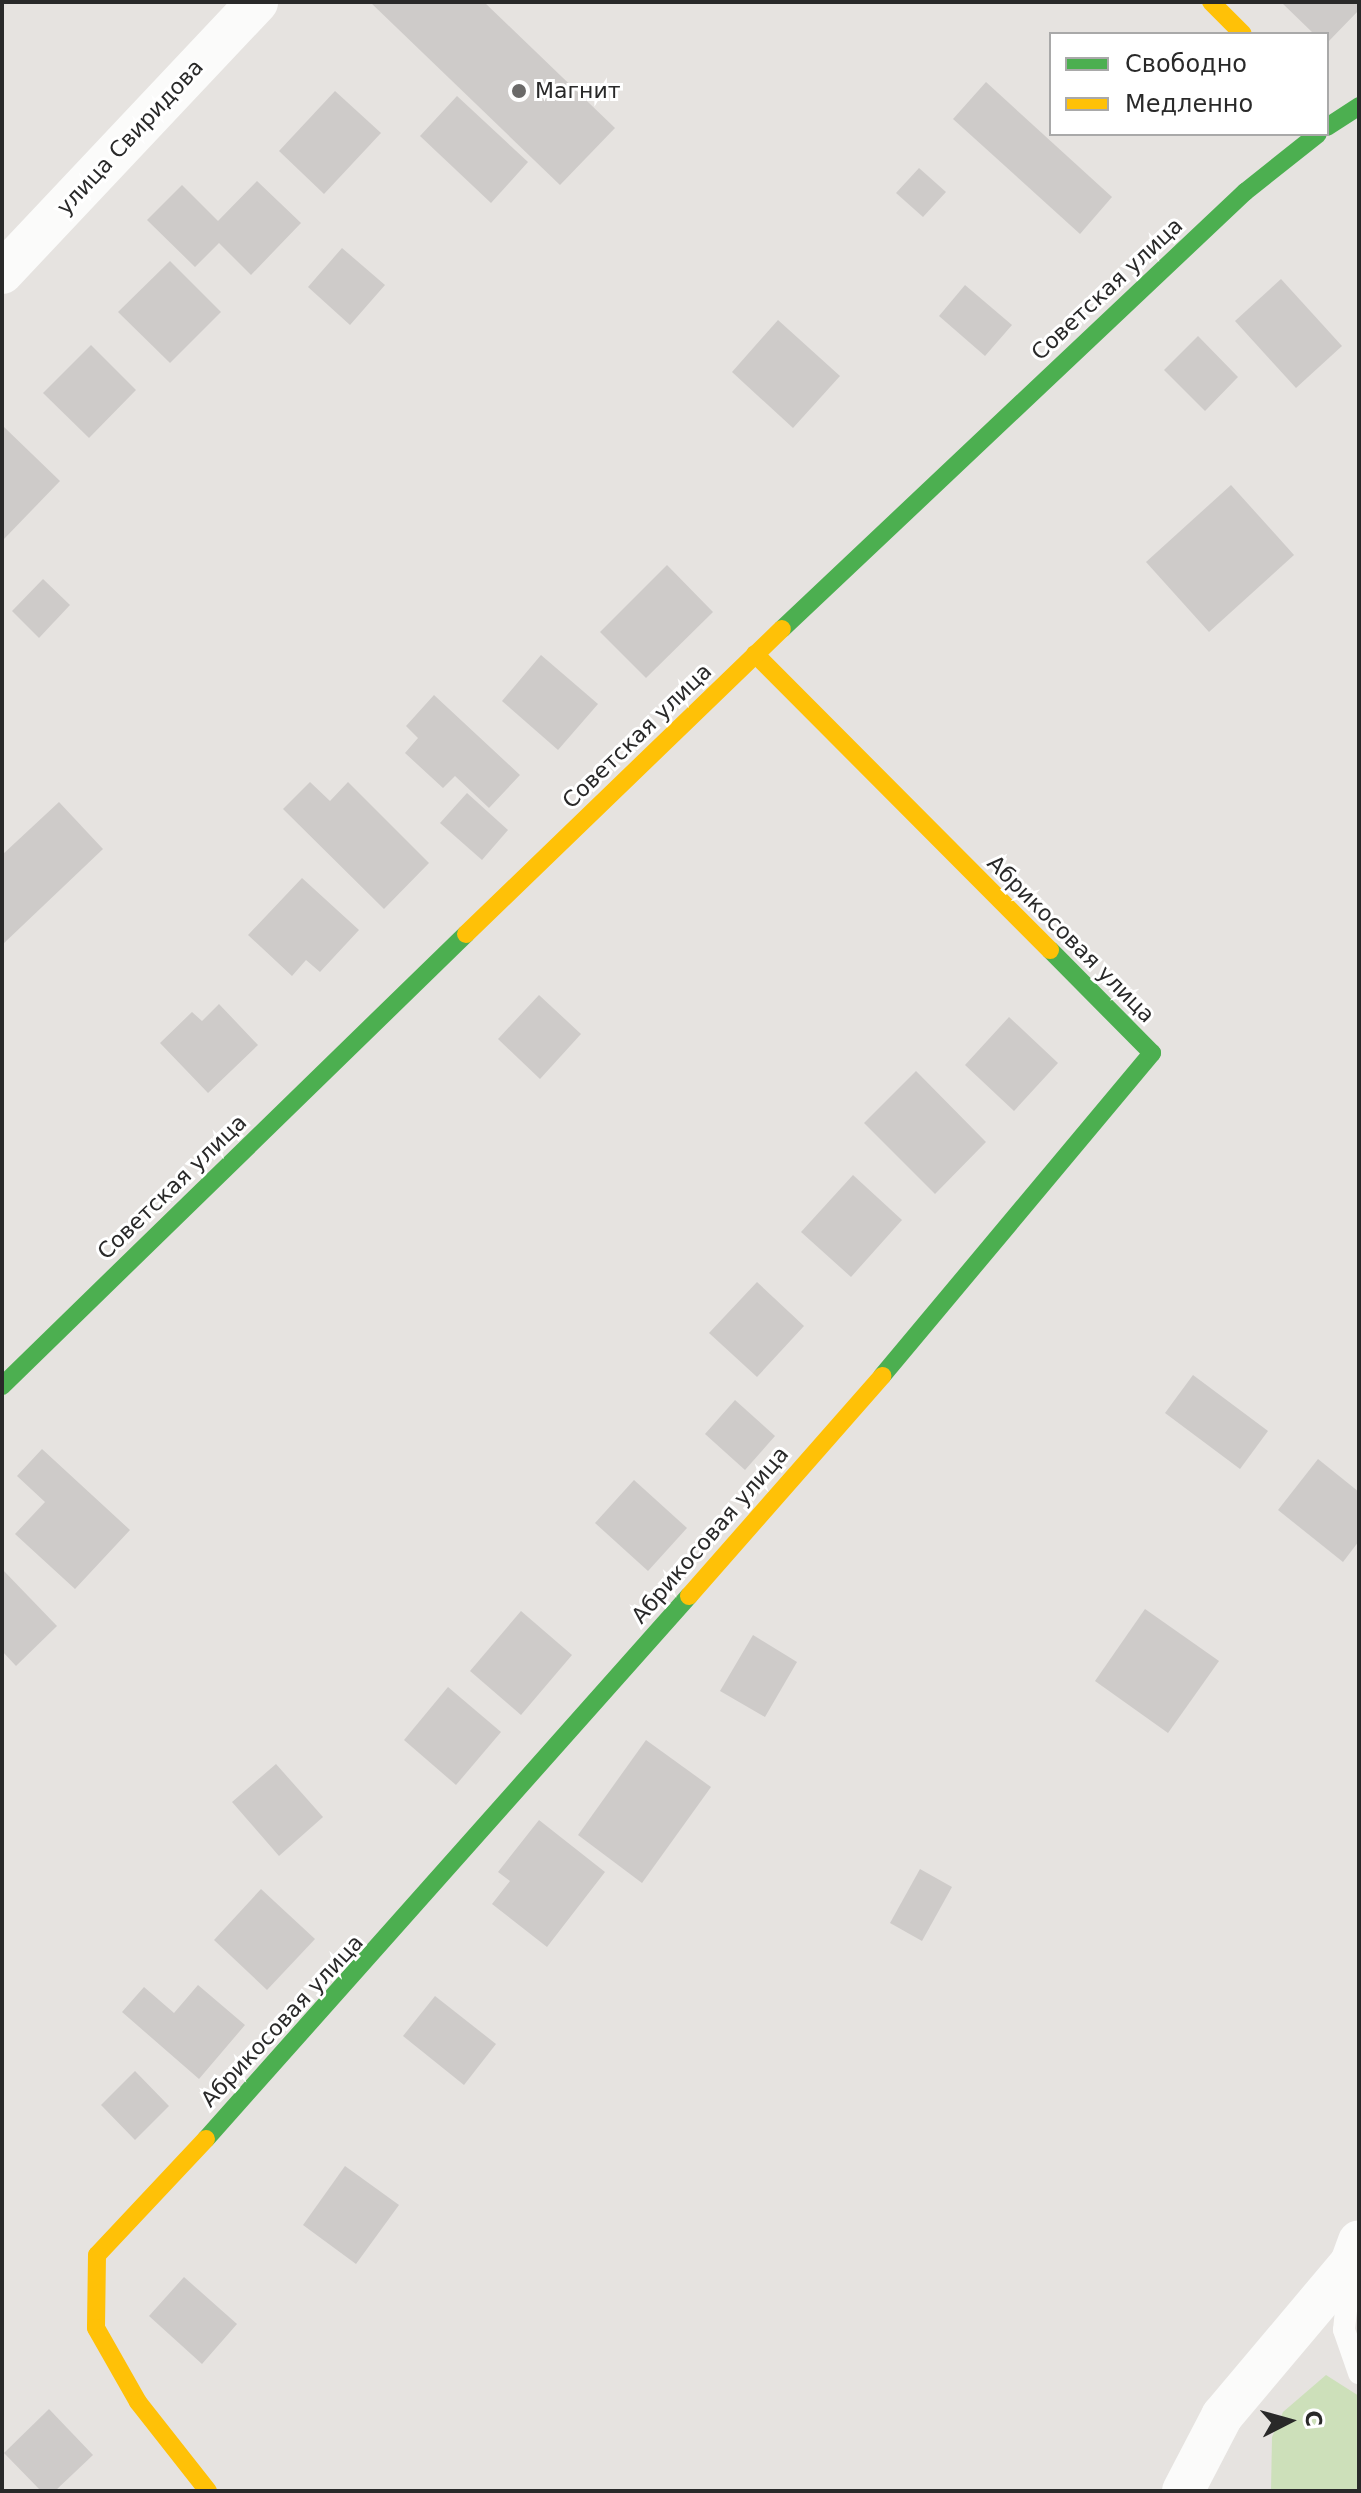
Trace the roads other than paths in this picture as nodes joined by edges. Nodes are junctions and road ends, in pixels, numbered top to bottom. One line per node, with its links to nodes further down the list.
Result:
1 (257, 2): 8 (street, улица Свиридова)
2 (1211, 2): 3 (street)
3 (1241, 32)
4 (1329, 102): 5 (street)
5 (1359, 103): 6 (street, Советская улица)
6 (1329, 124)
7 (1302, 142): 9 (street, Советская улица)
8 (2, 273)
9 (755, 654): 10 (street, Советская улица); 13 (street, Абрикосовая улица)
10 (2, 1386)
11 (1355, 2252): 12 (lane); 14 (street)
12 (1359, 2373)
13 (208, 2491)
14 (1183, 2491)

